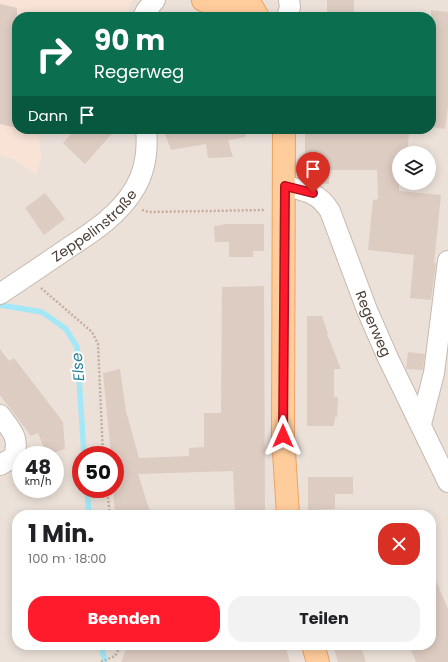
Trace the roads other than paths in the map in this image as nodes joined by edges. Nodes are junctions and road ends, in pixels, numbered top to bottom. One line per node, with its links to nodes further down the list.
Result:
1 (155, 0): 5 (street)
2 (203, 0): 3 (main road)
3 (247, 0): 6 (main road)
4 (289, 0): 7 (street)
5 (146, 12)
6 (255, 12)
7 (288, 12)
8 (146, 134): 12 (street, Zeppelinstraße)
9 (284, 134): 10 (main road)
10 (285, 186): 14 (street, Regerweg); 17 (main road)
11 (448, 262): 14 (street)
12 (5, 291)
13 (0, 415): 15 (street)
14 (420, 424): 16 (street, Regerweg)
15 (0, 465)
16 (448, 482)
17 (288, 510)
18 (314, 650): 19 (main road)
19 (318, 662)

